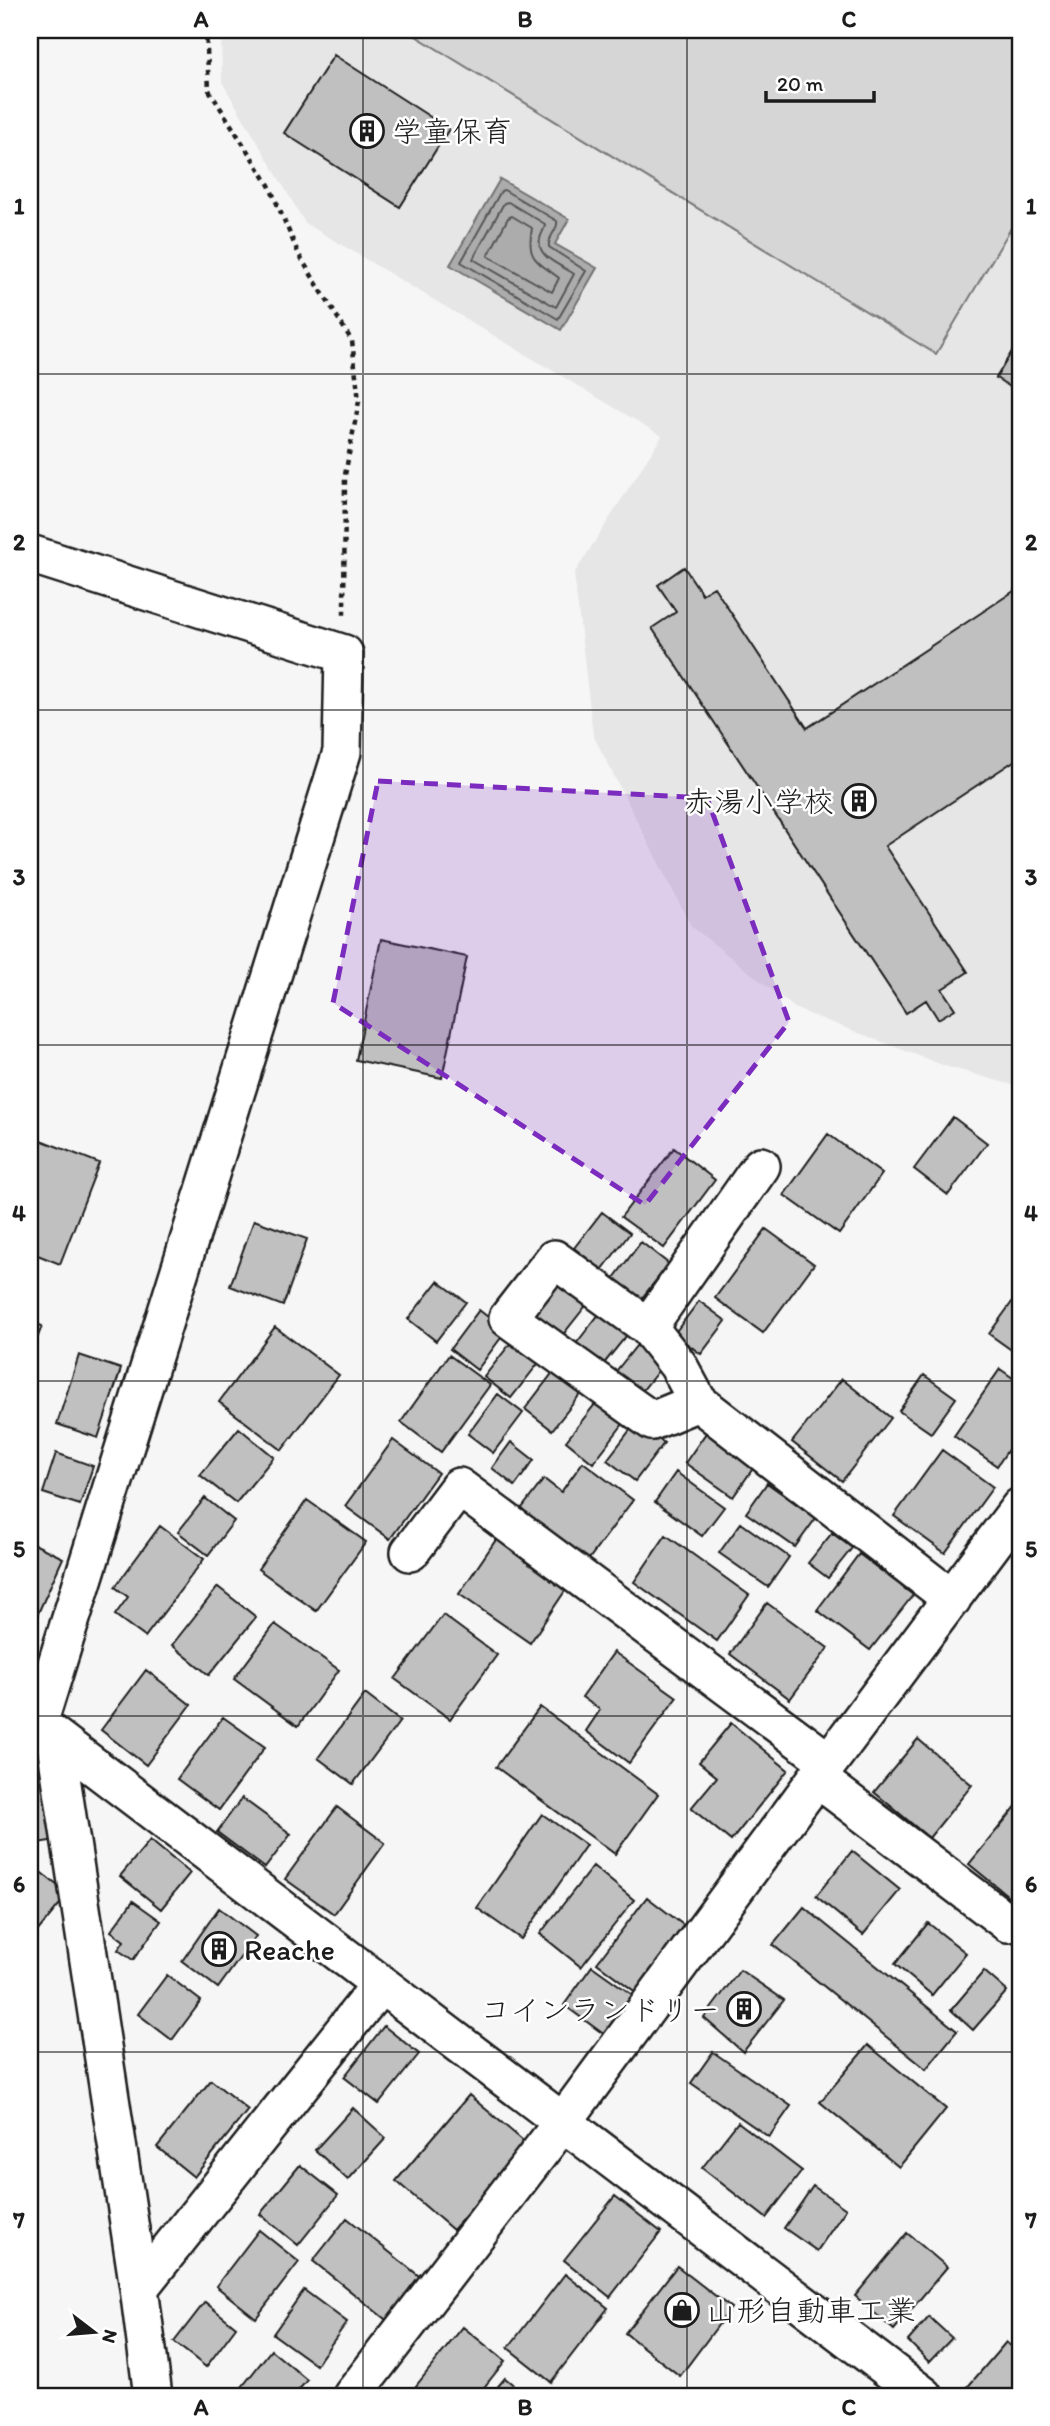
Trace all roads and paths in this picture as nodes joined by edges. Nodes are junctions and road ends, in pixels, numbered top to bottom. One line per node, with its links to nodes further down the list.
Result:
1 (206, 30): 3 (path)
2 (30, 554): 3 (street)
3 (344, 654): 10 (street)
4 (761, 1166): 5 (street)
5 (648, 1327): 6 (street); 6 (street)
6 (698, 1402): 9 (street)
7 (1020, 1507): 9 (street)
8 (410, 1552): 11 (street)
9 (952, 1599): 11 (street)
10 (41, 1727): 13 (street); 15 (street)
11 (823, 1770): 12 (street); 14 (street)
12 (1020, 1921)
13 (381, 1984): 14 (street); 15 (street)
14 (563, 2122): 17 (street); 18 (street)
15 (139, 2288): 16 (street)
16 (153, 2396)
17 (352, 2396)
18 (924, 2396)

